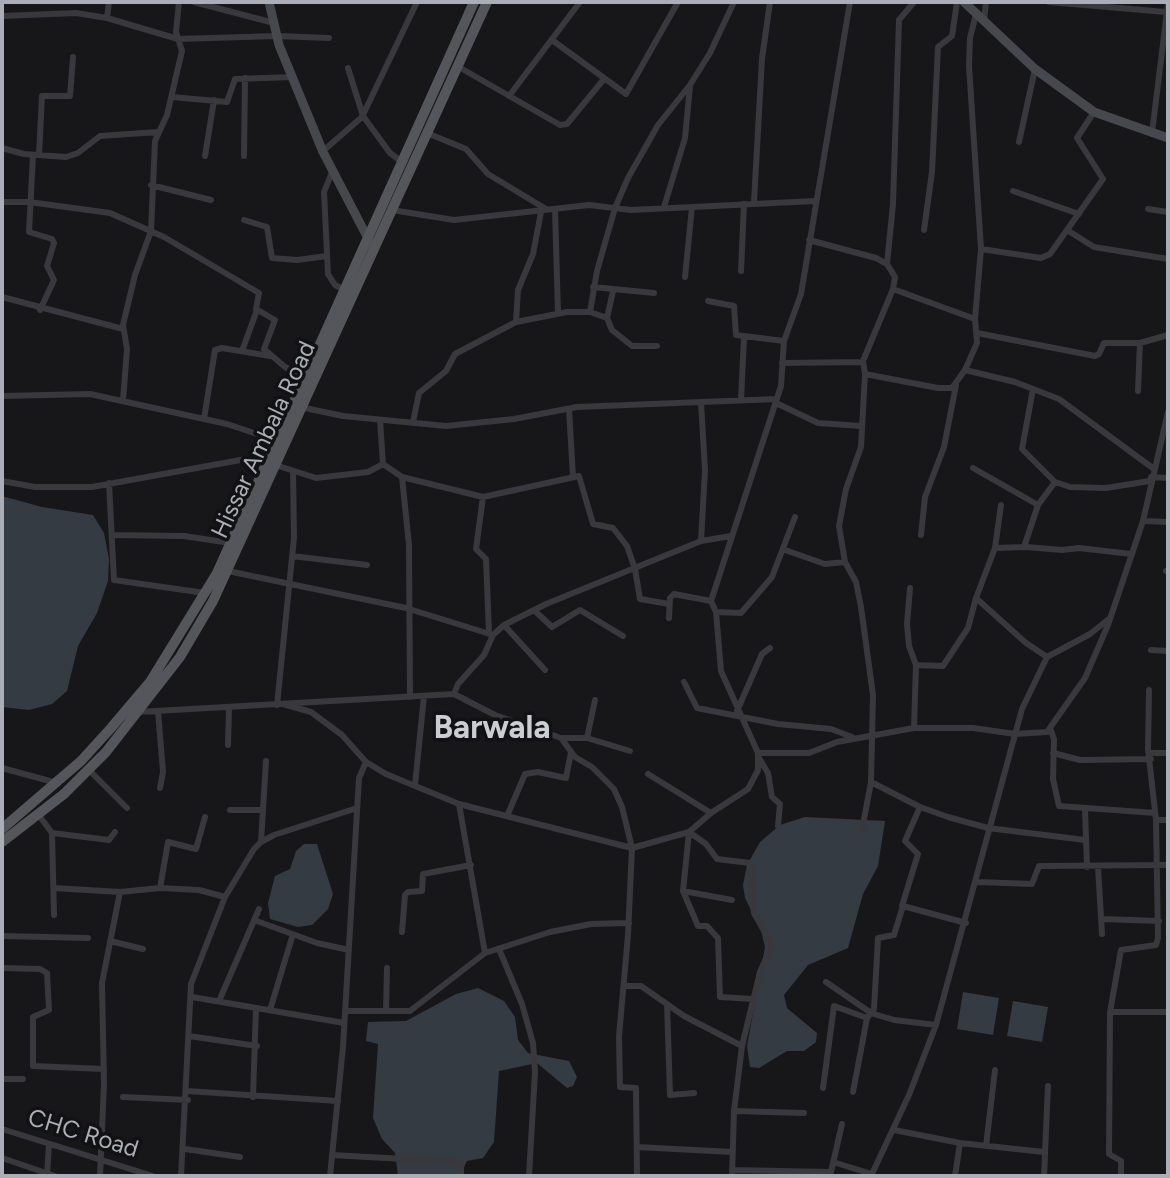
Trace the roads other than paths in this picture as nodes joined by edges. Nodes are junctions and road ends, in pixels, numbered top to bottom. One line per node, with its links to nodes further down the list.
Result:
1 (109, 2): 21 (street)
2 (179, 2): 27 (street)
3 (194, 2): 23 (street)
4 (269, 2): 23 (street)
5 (417, 2): 43 (street)
6 (473, 2): 54 (main road, Hissar Ambala Road)
7 (486, 2): 30 (main road, Hissar Ambala Road)
8 (580, 2): 28 (street)
9 (678, 2): 35 (street)
10 (734, 2): 36 (street)
11 (770, 2): 62 (street)
12 (850, 2): 59 (street)
13 (914, 2): 82 (street)
14 (957, 2): 73 (street)
15 (964, 2): 22 (street)
16 (986, 2): 22 (street)
17 (1049, 2): 19 (street)
18 (1168, 3): 19 (street)
19 (1166, 12): 24 (street)
20 (2, 16): 21 (street)
21 (107, 18): 27 (street)
22 (980, 18): 32 (street); 78 (street)
23 (274, 23): 25 (street)
24 (1166, 34): 39 (street)
25 (277, 36): 26 (street); 27 (street); 33 (street)
26 (329, 38)
27 (177, 39): 38 (street)
28 (552, 40): 35 (street); 37 (street)
29 (73, 57): 51 (street)
30 (457, 66): 37 (street); 45 (main road, Hissar Ambala Road)
31 (348, 68): 43 (street)
32 (1035, 69): 42 (street); 48 (street)
33 (293, 77): 34 (street); 50 (street)
34 (245, 78): 41 (street); 53 (street)
35 (604, 79): 37 (street)
36 (690, 85): 64 (street); 66 (street)
37 (509, 96)
38 (172, 97): 41 (street); 44 (street)
39 (1159, 97): 40 (street); 46 (street)
40 (1168, 98)
41 (214, 100): 52 (street)
42 (1094, 112): 46 (street); 71 (street)
43 (363, 116): 50 (street); 54 (street)
44 (158, 132): 51 (street); 56 (street)
45 (427, 132): 68 (main road, Hissar Ambala Road); 69 (street)
46 (1152, 133): 47 (street)
47 (1168, 138)
48 (1019, 142)
49 (2, 149): 51 (street)
50 (323, 151): 55 (street)
51 (36, 155): 61 (street)
52 (205, 156)
53 (244, 156)
54 (402, 162): 76 (main road, Hissar Ambala Road)
55 (332, 172): 76 (street); 80 (street)
56 (151, 185): 58 (street); 75 (street)
57 (1013, 191): 71 (street)
58 (211, 200)
59 (816, 201): 62 (street); 77 (street)
60 (2, 202): 61 (street)
61 (29, 202): 75 (street); 92 (street)
62 (754, 202): 63 (street)
63 (744, 204): 65 (street); 83 (street)
64 (664, 207): 65 (street); 66 (street)
65 (692, 207): 84 (street)
66 (615, 208): 69 (street); 85 (street)
67 (1149, 209): 70 (street)
68 (392, 210): 69 (street); 79 (main road, Hissar Ambala Road)
69 (547, 210): 94 (street); 98 (street)
70 (1168, 212)
71 (1079, 214): 74 (street)
72 (244, 220): 80 (street)
73 (924, 230)
74 (1068, 230): 78 (street); 81 (street)
75 (151, 231): 93 (street); 99 (street)
76 (368, 235): 79 (street); 86 (main road, Hissar Ambala Road)
77 (809, 240): 82 (street); 103 (street)
78 (981, 249): 97 (street)
79 (374, 250): 113 (main road, Hissar Ambala Road)
80 (327, 256): 86 (street)
81 (1168, 259)
82 (887, 264): 87 (street)
83 (741, 271)
84 (685, 277)
85 (593, 287): 88 (street); 95 (street)
86 (342, 289): 112 (main road, Hissar Ambala Road)
87 (893, 289): 97 (street); 108 (street)
88 (613, 291): 89 (street); 96 (street)
89 (654, 293)
90 (2, 297): 92 (street)
91 (708, 301): 102 (street)
92 (40, 310): 99 (street)
93 (257, 310): 106 (street); 107 (street)
94 (558, 313): 95 (street); 98 (street)
95 (590, 313): 96 (street)
96 (607, 318): 105 (street)
97 (975, 319): 100 (street)
98 (516, 322): 128 (street)
99 (123, 329): 119 (street)
100 (977, 333): 104 (street); 110 (street)
101 (1168, 335): 104 (street)
102 (744, 338): 103 (street); 118 (street)
103 (784, 341): 109 (street)
104 (1140, 343): 116 (street)
105 (657, 346)
106 (242, 351): 107 (street); 126 (street)
107 (272, 356): 112 (street)
108 (862, 362): 109 (street); 111 (street)
109 (782, 363): 120 (street)
110 (965, 370): 114 (street); 115 (street)
111 (865, 374): 114 (street); 129 (street)
112 (304, 376): 113 (street); 122 (main road, Hissar Ambala Road)
113 (314, 382): 123 (main road, Hissar Ambala Road)
114 (956, 385): 149 (street)
115 (1033, 389): 134 (street); 141 (street)
116 (1138, 391)
117 (2, 396): 119 (street)
118 (741, 400): 120 (street); 121 (street)
119 (123, 401): 126 (street)
120 (776, 401): 129 (street); 151 (street)
121 (701, 402): 124 (street); 152 (street)
122 (291, 405): 123 (street); 130 (main road, Hissar Ambala Road)
123 (302, 408): 127 (street); 130 (main road, Hissar Ambala Road)
124 (569, 409): 128 (street); 137 (street)
125 (1168, 412): 134 (street)
126 (204, 419): 130 (street)
127 (380, 419): 128 (street); 132 (street)
128 (413, 422)
129 (861, 426): 159 (street)
130 (281, 441): 131 (main road, Hissar Ambala Road)
131 (271, 464): 135 (street); 142 (street); 153 (main road, Hissar Ambala Road); 162 (main road, Hissar Ambala Road)
132 (383, 464): 135 (street); 136 (street)
133 (973, 468): 145 (street)
134 (1154, 469): 139 (street)
135 (293, 471): 158 (street)
136 (402, 477): 143 (street); 169 (street)
137 (573, 477): 143 (street); 161 (street)
138 (1168, 478): 139 (street)
139 (1151, 479): 141 (street); 147 (street)
140 (2, 481): 142 (street)
141 (1055, 482): 145 (street)
142 (109, 483): 150 (street)
143 (483, 497): 175 (street)
144 (1001, 505): 155 (street)
145 (1038, 505): 154 (street)
146 (795, 517): 156 (street)
147 (1143, 521): 148 (street); 157 (street)
148 (1168, 522)
149 (921, 535)
150 (112, 536): 153 (street); 165 (street)
151 (731, 536): 152 (street); 167 (street)
152 (701, 541): 161 (street)
153 (230, 543): 162 (main road, Hissar Ambala Road)
154 (1024, 547): 155 (street); 157 (street)
155 (995, 548): 166 (street)
156 (785, 550): 159 (street); 171 (street)
157 (1131, 554): 173 (street)
158 (292, 556): 160 (street); 163 (street)
159 (845, 562): 197 (street)
160 (367, 565)
161 (635, 569): 168 (street); 170 (street)
162 (223, 570): 163 (street); 165 (main road, Hissar Ambala Road); 193 (main road, Hissar Ambala Road)
163 (288, 585): 169 (street); 189 (street)
164 (910, 588): 181 (street)
165 (205, 593): 191 (main road, Hissar Ambala Road)
166 (976, 598): 180 (street); 181 (street)
167 (711, 601): 168 (street); 171 (street)
168 (669, 604): 172 (street)
169 (410, 609): 175 (street); 187 (street)
170 (534, 610): 174 (street); 176 (street)
171 (716, 612): 194 (street)
172 (669, 618)
173 (1110, 618): 180 (street); 196 (street)
174 (504, 625): 175 (street); 182 (street)
175 (491, 634): 185 (street)
176 (623, 636)
177 (770, 648): 194 (street)
178 (1151, 650): 179 (street)
179 (1168, 651)
180 (1047, 657): 198 (street)
181 (916, 665): 195 (street)
182 (545, 670)
183 (684, 682): 194 (street)
184 (1149, 690): 208 (street)
185 (454, 694): 186 (street); 199 (street)
186 (425, 696): 187 (street); 216 (street)
187 (410, 697): 189 (street)
188 (595, 700): 200 (street)
189 (280, 705): 190 (street); 210 (street)
190 (229, 707): 192 (street); 202 (street)
191 (125, 711): 193 (street); 215 (main road, Hissar Ambala Road)
192 (158, 711): 193 (street); 217 (street)
193 (138, 712): 212 (main road, Hissar Ambala Road)
194 (738, 713): 201 (street); 207 (street)
195 (914, 727): 197 (street); 198 (street)
196 (1050, 728): 198 (street); 205 (street)
197 (872, 734): 201 (street); 214 (street)
198 (1015, 734): 232 (street)
199 (561, 738): 200 (street); 204 (street)
200 (587, 738): 203 (street)
201 (854, 738): 207 (street)
202 (228, 745)
203 (630, 751)
204 (571, 752): 227 (street); 241 (street)
205 (1053, 753): 208 (street); 222 (street)
206 (1168, 753): 208 (street)
207 (758, 756): 225 (street); 231 (street)
208 (1150, 756): 228 (street)
209 (266, 761): 224 (street)
210 (366, 762): 216 (street); 221 (street)
211 (2, 768): 215 (street)
212 (89, 769): 220 (street); 226 (main road, Hissar Ambala Road)
213 (648, 774): 225 (street)
214 (871, 782): 219 (street); 234 (street)
215 (57, 783): 233 (main road, Hissar Ambala Road)
216 (415, 785): 218 (street)
217 (160, 788)
218 (459, 804): 227 (street); 243 (street)
219 (920, 807): 232 (street); 254 (street)
220 (127, 808)
221 (357, 808): 240 (street); 272 (street)
222 (1084, 809): 228 (street); 238 (street)
223 (230, 810): 224 (street)
224 (262, 810): 240 (street)
225 (711, 813): 236 (street)
226 (38, 814): 237 (street); 239 (main road, Hissar Ambala Road)
227 (507, 816): 241 (street)
228 (1156, 816): 230 (street); 244 (street)
229 (205, 817): 249 (street)
230 (1168, 820)
231 (778, 826)
232 (988, 828): 238 (street); 247 (street)
233 (2, 829)
234 (862, 830)
235 (115, 832): 237 (street)
236 (689, 832): 241 (street); 250 (street); 279 (street)
237 (52, 833): 248 (street)
238 (1085, 840): 245 (street)
239 (2, 842)
240 (261, 842): 252 (street)
241 (632, 848): 260 (street)
242 (1168, 865): 244 (street)
243 (471, 866): 262 (street); 273 (street)
244 (1157, 866): 246 (street); 259 (street)
245 (1087, 867): 246 (street); 247 (street)
246 (1098, 867): 257 (street)
247 (977, 882): 261 (street)
248 (54, 888): 251 (street); 256 (street)
249 (159, 888): 251 (street); 252 (street)
250 (683, 891): 253 (street); 279 (street)
251 (120, 892): 269 (street)
252 (225, 897): 278 (street)
253 (732, 900)
254 (902, 906): 261 (street); 288 (street)
255 (259, 909): 258 (street)
256 (54, 915)
257 (1101, 919): 259 (street); 264 (street)
258 (254, 920): 263 (street); 280 (street)
259 (1159, 921): 266 (street)
260 (629, 923): 271 (street); 277 (street)
261 (966, 923): 290 (street)
262 (402, 932)
263 (293, 934): 272 (street); 283 (street)
264 (1102, 934)
265 (2, 936): 268 (street)
266 (1158, 937): 267 (street); 286 (street)
267 (1168, 938)
268 (88, 939)
269 (110, 941): 270 (street); 294 (street)
270 (143, 949)
271 (499, 949): 273 (street); 334 (street)
272 (349, 950): 284 (street)
273 (485, 953): 285 (street)
274 (2, 968): 294 (street)
275 (387, 968): 285 (street)
276 (826, 982): 288 (street)
277 (624, 986): 281 (street); 315 (street)
278 (192, 997): 280 (street); 291 (street)
279 (753, 999): 293 (street)
280 (219, 1001): 282 (street)
281 (667, 1004): 293 (street); 302 (street)
282 (256, 1008): 283 (street); 292 (street)
283 (270, 1010): 289 (street)
284 (345, 1011): 285 (street); 289 (street)
285 (386, 1011)
286 (1110, 1012): 287 (street); 338 (street)
287 (1168, 1012)
288 (869, 1016): 290 (street); 299 (street); 301 (street)
289 (344, 1023): 306 (street)
290 (936, 1025): 311 (street)
291 (189, 1036): 292 (street); 300 (street)
292 (257, 1046): 304 (street)
293 (742, 1046): 307 (street)
294 (104, 1069): 322 (street)
295 (995, 1070): 314 (street)
296 (2, 1079): 297 (street)
297 (23, 1079)
298 (1048, 1086): 318 (street)
299 (823, 1088)
300 (187, 1091): 304 (street); 305 (street)
301 (853, 1092)
302 (694, 1093)
303 (122, 1097): 305 (street)
304 (253, 1097): 306 (street)
305 (188, 1100): 316 (street)
306 (338, 1101): 319 (street)
307 (734, 1111): 308 (street); 317 (street)
308 (804, 1113)
309 (842, 1124): 323 (street)
310 (2, 1129): 313 (street, CHC Road)
311 (894, 1130): 312 (street); 327 (street)
312 (960, 1143): 314 (street); 336 (street)
313 (49, 1144): 322 (street, CHC Road); 326 (street)
314 (986, 1146): 318 (street)
315 (637, 1147): 317 (street); 335 (street)
316 (185, 1149): 320 (street); 331 (street)
317 (732, 1152): 324 (street)
318 (1044, 1152): 337 (street)
319 (332, 1155): 332 (street); 333 (street)
320 (240, 1157)
321 (2, 1158): 326 (street)
322 (100, 1160): 329 (street); 330 (street, CHC Road)
323 (836, 1163): 325 (street); 327 (street)
324 (732, 1173): 325 (street)
325 (779, 1174)
326 (47, 1175): 328 (street)
327 (872, 1175)
328 (55, 1176)
329 (100, 1176)
330 (153, 1176)
331 (181, 1176)
332 (330, 1176)
333 (461, 1176)
334 (529, 1176)
335 (637, 1176)
336 (955, 1176)
337 (1044, 1176)
338 (1121, 1176)

